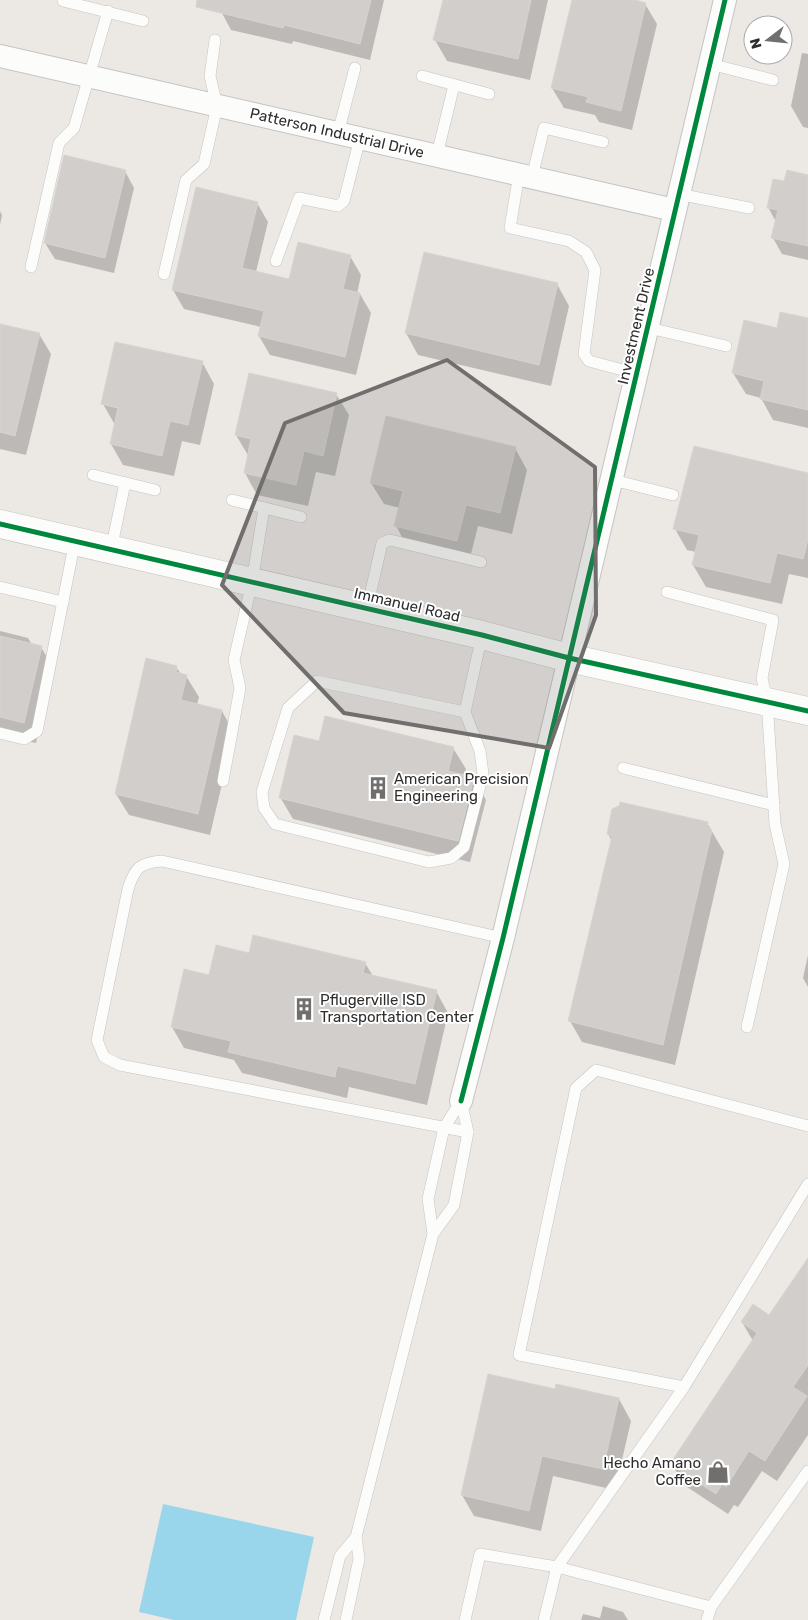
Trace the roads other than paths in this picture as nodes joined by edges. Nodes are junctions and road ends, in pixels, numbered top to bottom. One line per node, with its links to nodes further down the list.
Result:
1 (725, 0): 7 (street, Investment Drive)
2 (62, 1): 3 (lane)
3 (108, 12): 4 (lane); 10 (lane)
4 (143, 20)
5 (215, 40): 14 (lane)
6 (0, 57): 10 (street, Patterson Industrial Drive)
7 (710, 64): 11 (lane); 20 (street, Investment Drive)
8 (355, 68): 15 (lane)
9 (422, 76): 12 (lane)
10 (90, 77): 14 (street, Patterson Industrial Drive); 23 (lane)
11 (773, 80)
12 (454, 85): 13 (lane); 18 (lane)
13 (489, 94)
14 (217, 106): 15 (street, Patterson Industrial Drive); 24 (lane)
15 (338, 134): 16 (street, Patterson Industrial Drive)
16 (360, 138): 18 (street, Patterson Industrial Drive); 22 (lane)
17 (603, 142): 19 (lane)
18 (437, 155): 19 (street, Patterson Industrial Drive)
19 (525, 175): 20 (street, Patterson Industrial Drive); 27 (lane)
20 (676, 202): 21 (lane); 25 (street, Investment Drive)
21 (749, 208)
22 (276, 261)
23 (31, 267)
24 (164, 274)
25 (648, 328): 26 (lane); 27 (street, Investment Drive)
26 (726, 346)
27 (638, 374): 29 (street, Investment Drive)
28 (93, 475): 30 (lane)
29 (613, 480): 32 (lane); 46 (street, Investment Drive)
30 (125, 483): 31 (lane); 38 (lane)
31 (155, 490)
32 (673, 495)
33 (232, 500): 34 (lane)
34 (264, 508): 35 (lane); 40 (lane)
35 (301, 517)
36 (0, 524): 37 (street, Immanuel Road)
37 (75, 542): 38 (street, Immanuel Road); 43 (lane)
38 (111, 550): 40 (street, Immanuel Road)
39 (480, 562): 44 (lane)
40 (252, 582): 44 (street, Immanuel Road); 52 (lane)
41 (0, 587): 43 (lane)
42 (667, 592): 47 (lane)
43 (63, 602): 50 (lane)
44 (367, 608): 45 (street, Immanuel Road)
45 (482, 635): 46 (street, Immanuel Road); 49 (lane)
46 (569, 658): 47 (street, Immanuel Road); 54 (street, Investment Drive)
47 (767, 701): 48 (street, Immanuel Road); 53 (lane)
48 (808, 711)
49 (465, 712): 49 (lane)
50 (0, 733)
51 (623, 768): 53 (lane)
52 (223, 781)
53 (774, 804): 55 (lane)
54 (503, 938): 56 (street, Investment Drive); 58 (lane)
55 (747, 1027)
56 (461, 1101): 58 (lane); 59 (lane)
57 (808, 1126): 62 (lane)
58 (444, 1128): 59 (lane); 61 (lane)
59 (468, 1132): 61 (lane)
60 (808, 1184): 62 (lane)
61 (432, 1234): 64 (lane)
62 (684, 1387): 65 (lane)
63 (808, 1472): 66 (lane)
64 (356, 1537): 67 (lane); 68 (lane)
65 (557, 1567): 66 (lane); 69 (lane); 70 (lane)
66 (711, 1607): 71 (lane)
67 (324, 1620)
68 (346, 1620)
69 (465, 1620)
70 (544, 1620)
71 (708, 1620)

